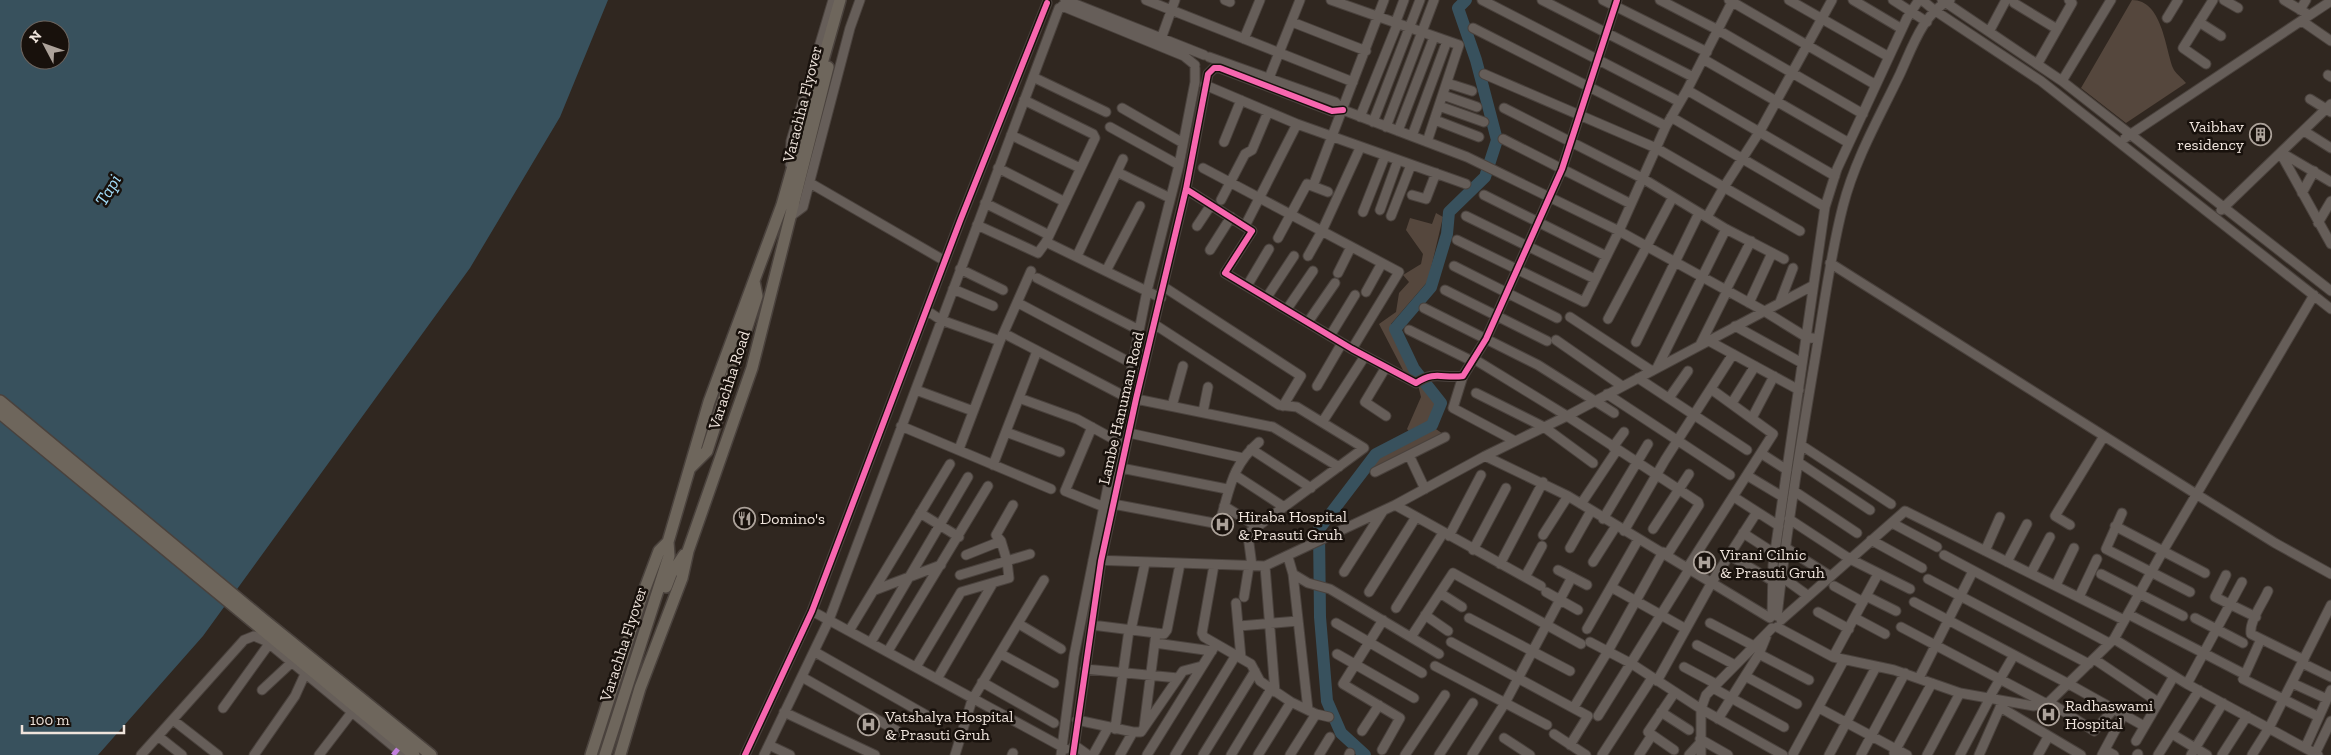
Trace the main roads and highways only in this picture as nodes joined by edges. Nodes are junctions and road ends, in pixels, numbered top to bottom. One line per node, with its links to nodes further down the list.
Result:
1 (840, 0): 3 (main road, Varachha Flyover)
2 (847, 0): 3 (main road, Varachha Flyover)
3 (805, 142): 4 (main road, Varachha Flyover); 7 (main road, Varachha Flyover)
4 (791, 216): 8 (main road, Varachha Road)
5 (0, 401): 10 (main road)
6 (0, 413): 10 (main road)
7 (668, 542): 9 (main road, Varachha Flyover); 13 (main road)
8 (688, 551): 9 (main road, Varachha Flyover); 16 (main road)
9 (657, 601): 14 (main road, Varachha Flyover); 15 (main road, Varachha Flyover)
10 (324, 675): 11 (main road); 12 (main road)
11 (414, 755)
12 (431, 755)
13 (591, 755)
14 (605, 755)
15 (612, 755)
16 (620, 755)

